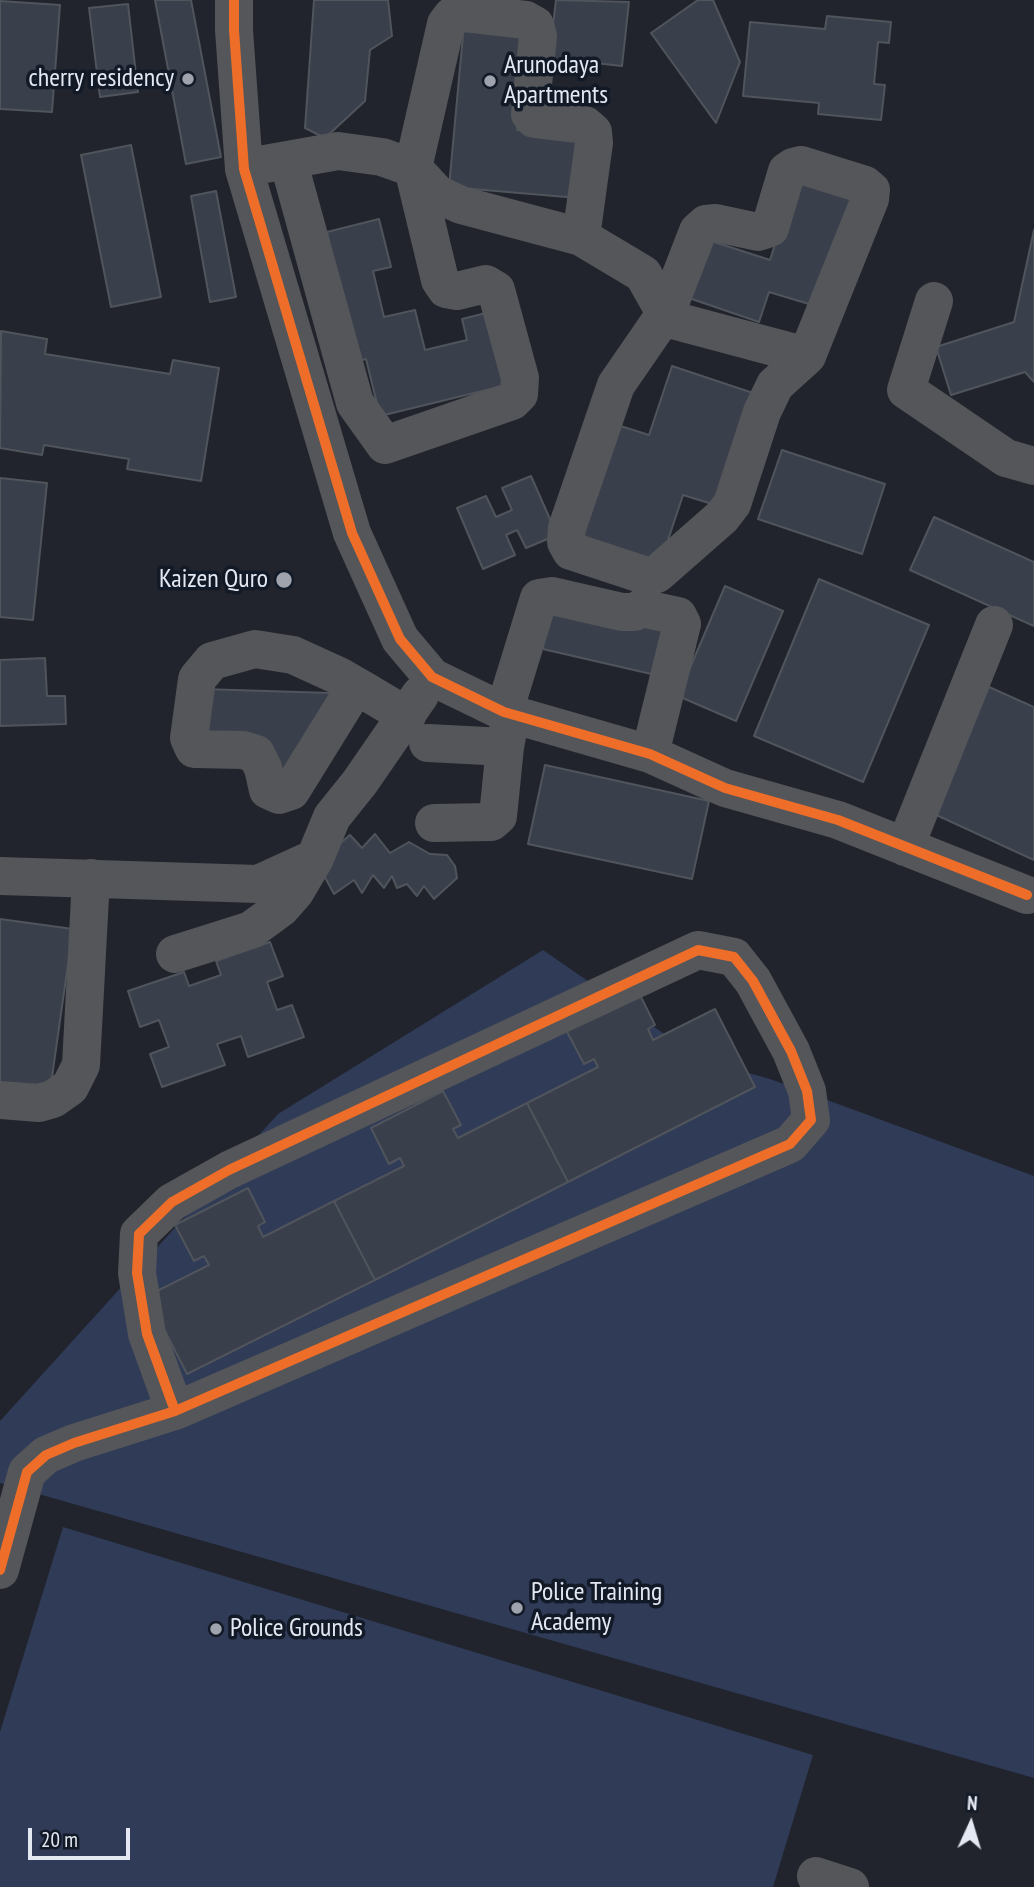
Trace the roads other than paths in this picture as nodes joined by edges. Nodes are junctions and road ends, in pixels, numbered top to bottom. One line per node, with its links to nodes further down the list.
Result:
1 (234, 0): 4 (street)
2 (286, 160): 3 (street); 4 (street); 9 (street)
3 (413, 168): 5 (street); 5 (street); 9 (street)
4 (244, 169): 10 (street)
5 (581, 237): 7 (street)
6 (934, 301): 11 (street)
7 (667, 312): 8 (street); 8 (street); 8 (street)
8 (807, 356)
9 (385, 445): 10 (street)
10 (331, 462): 13 (street)
11 (1034, 466)
12 (994, 625): 19 (street)
13 (432, 677): 15 (street); 16 (street)
14 (356, 686): 14 (street); 16 (street)
15 (507, 725): 16 (street); 17 (street); 17 (street); 18 (street)
16 (417, 730): 20 (street)
17 (650, 754): 19 (street)
18 (434, 823)
19 (905, 847): 23 (street)
20 (315, 858): 22 (street); 24 (street)
21 (0, 876): 22 (street)
22 (91, 878): 25 (street)
23 (1027, 895)
24 (175, 954)
25 (0, 1100)
26 (175, 1410): 26 (street); 27 (street)
27 (14, 1468): 28 (street)
28 (0, 1570)

